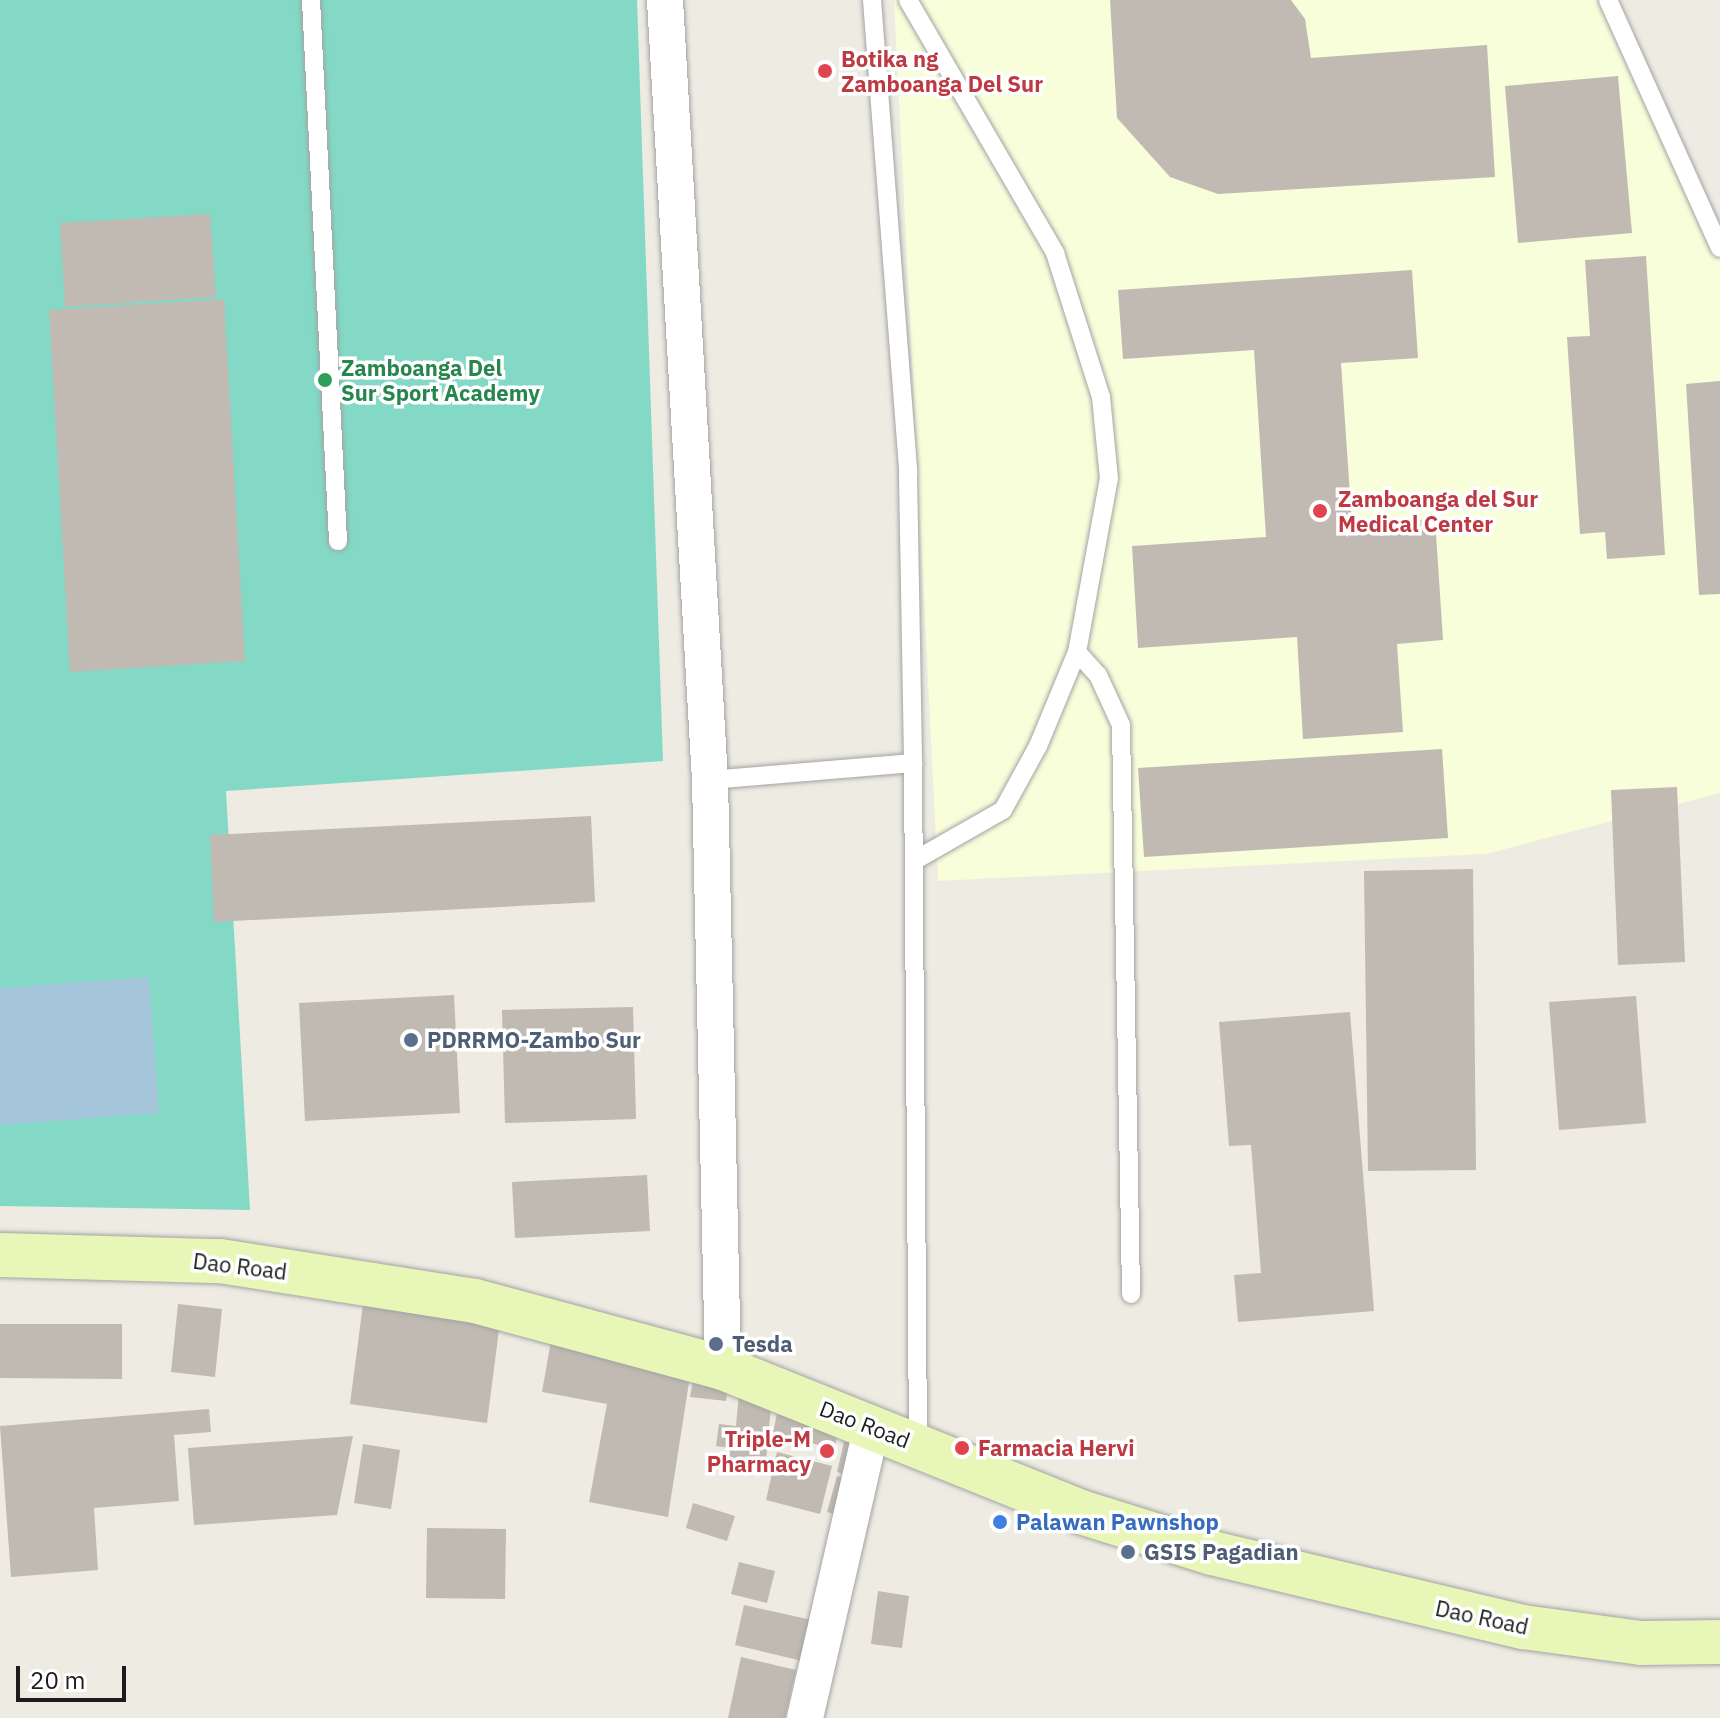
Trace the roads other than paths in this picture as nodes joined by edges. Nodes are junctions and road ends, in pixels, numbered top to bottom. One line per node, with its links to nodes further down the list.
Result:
1 (311, 0): 7 (lane)
2 (665, 0): 10 (street)
3 (872, 0): 9 (lane)
4 (908, 0): 8 (lane)
5 (1608, 0): 6 (lane)
6 (1720, 248)
7 (338, 541)
8 (1077, 652): 11 (lane); 13 (lane)
9 (913, 763): 10 (lane); 11 (lane)
10 (710, 780): 14 (street)
11 (919, 858): 16 (lane)
12 (0, 1255): 14 (street, Dao Road)
13 (1131, 1294)
14 (723, 1368): 15 (street, Dao Road)
15 (872, 1425): 16 (street, Dao Road); 18 (street)
16 (918, 1444): 17 (street, Dao Road)
17 (1720, 1642)
18 (805, 1718)

